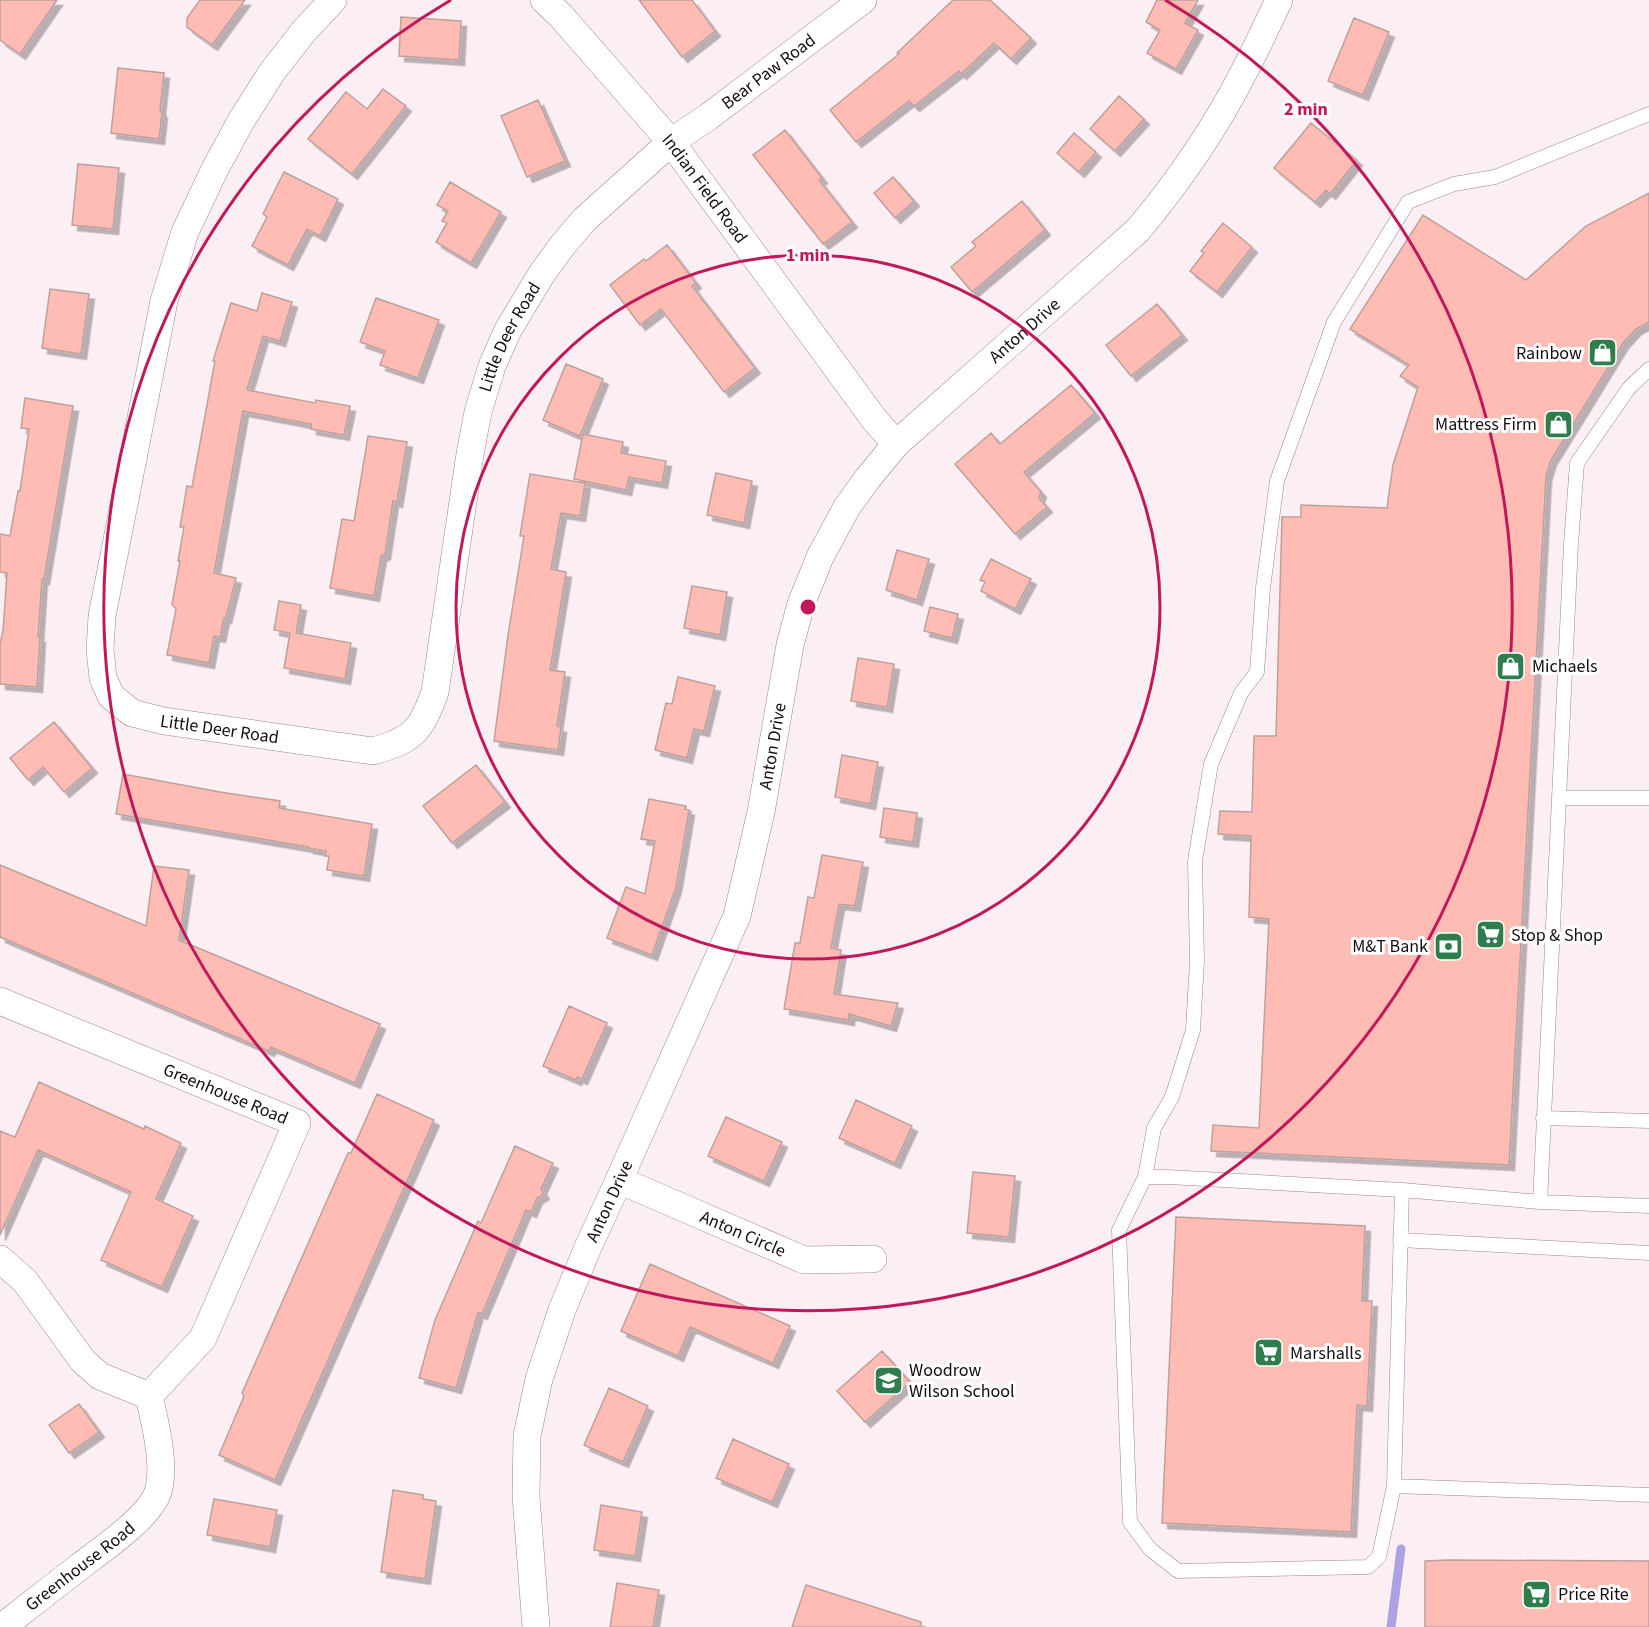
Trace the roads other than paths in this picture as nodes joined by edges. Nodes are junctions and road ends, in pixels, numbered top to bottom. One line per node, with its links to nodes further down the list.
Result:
1 (333, 0): 6 (street, Little Deer Road)
2 (544, 0): 6 (street, Indian Field Road)
3 (863, 0): 6 (street, Bear Paw Road)
4 (1279, 0): 8 (street, Anton Drive)
5 (1649, 114): 14 (lane)
6 (671, 142): 8 (street, Indian Field Road)
7 (1649, 369): 9 (lane)
8 (896, 444): 15 (street, Anton Drive)
9 (1559, 798): 10 (lane); 12 (lane)
10 (1649, 798)
11 (0, 1001): 23 (street, Greenhouse Road)
12 (1543, 1118): 13 (lane); 17 (lane)
13 (1649, 1121)
14 (1145, 1178): 16 (lane); 24 (lane)
15 (619, 1180): 22 (street, Anton Circle); 27 (street, Anton Drive)
16 (1402, 1190): 17 (lane); 19 (lane)
17 (1540, 1202): 18 (lane)
18 (1649, 1206)
19 (1400, 1240): 20 (lane); 24 (lane)
20 (1649, 1253)
21 (0, 1259): 23 (street)
22 (873, 1259)
23 (149, 1396): 26 (street, Greenhouse Road)
24 (1394, 1486): 25 (lane)
25 (1649, 1495)
26 (2, 1627)
27 (536, 1627)

